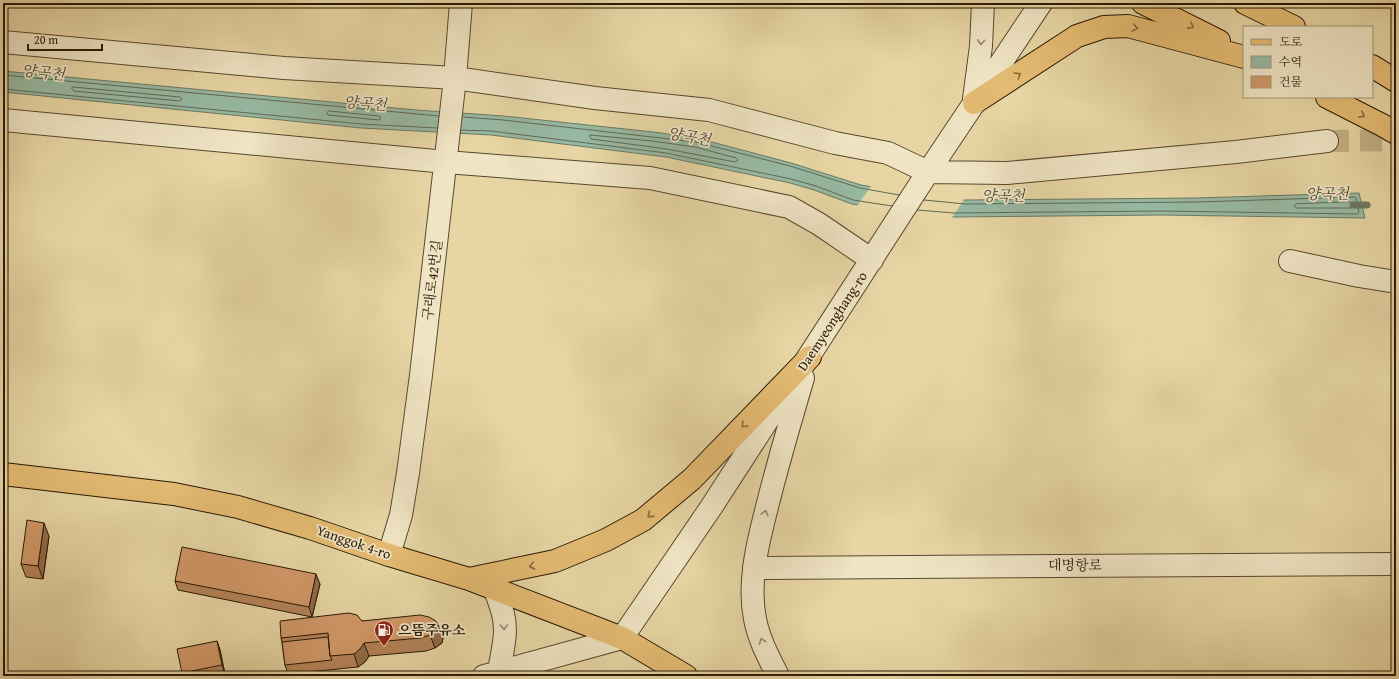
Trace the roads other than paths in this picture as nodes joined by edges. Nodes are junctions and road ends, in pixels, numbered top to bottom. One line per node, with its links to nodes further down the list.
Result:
1 (462, 3): 11 (street, 구래로42번길)
2 (983, 3): 14 (street, one-way to 14)
3 (1041, 3): 14 (street, Daemyeonghang-ro)
4 (1143, 3): 8 (main road, one-way to 8)
5 (1245, 3): 6 (main road)
6 (1292, 26)
7 (3, 42): 11 (street)
8 (1243, 55)
9 (1243, 56): 14 (main road, one-way to 9)
10 (1373, 67): 12 (main road)
11 (455, 78): 18 (street, 구래로42번길); 19 (street)
12 (1396, 81)
13 (1329, 98): 16 (main road, one-way to 16)
14 (974, 103): 19 (street, Daemyeonghang-ro)
15 (3, 120): 18 (street)
16 (1396, 133)
17 (1328, 141): 19 (street)
18 (446, 162): 20 (street); 25 (street, 구래로42번길)
19 (925, 177): 20 (street, Daemyeonghang-ro)
20 (872, 260): 23 (street, Daemyeonghang-ro)
21 (1290, 261): 22 (street)
22 (1396, 282)
23 (810, 357): 27 (street, one-way to 23); 28 (main road, one-way to 28); 30 (street, Daemyeonghang-ro)
24 (3, 474): 25 (main road, Yanggok 4-ro)
25 (389, 554): 28 (main road, Yanggok 4-ro)
26 (1396, 564): 27 (street, 대명항로)
27 (754, 568): 33 (street, one-way to 27)
28 (469, 579): 29 (main road, Yanggok 4-ro)
29 (495, 590): 30 (main road, Yanggok 4-ro); 31 (street, one-way to 31)
30 (622, 638): 31 (street); 32 (main road, Yanggok 4-ro)
31 (492, 673)
32 (674, 673)
33 (778, 676)

